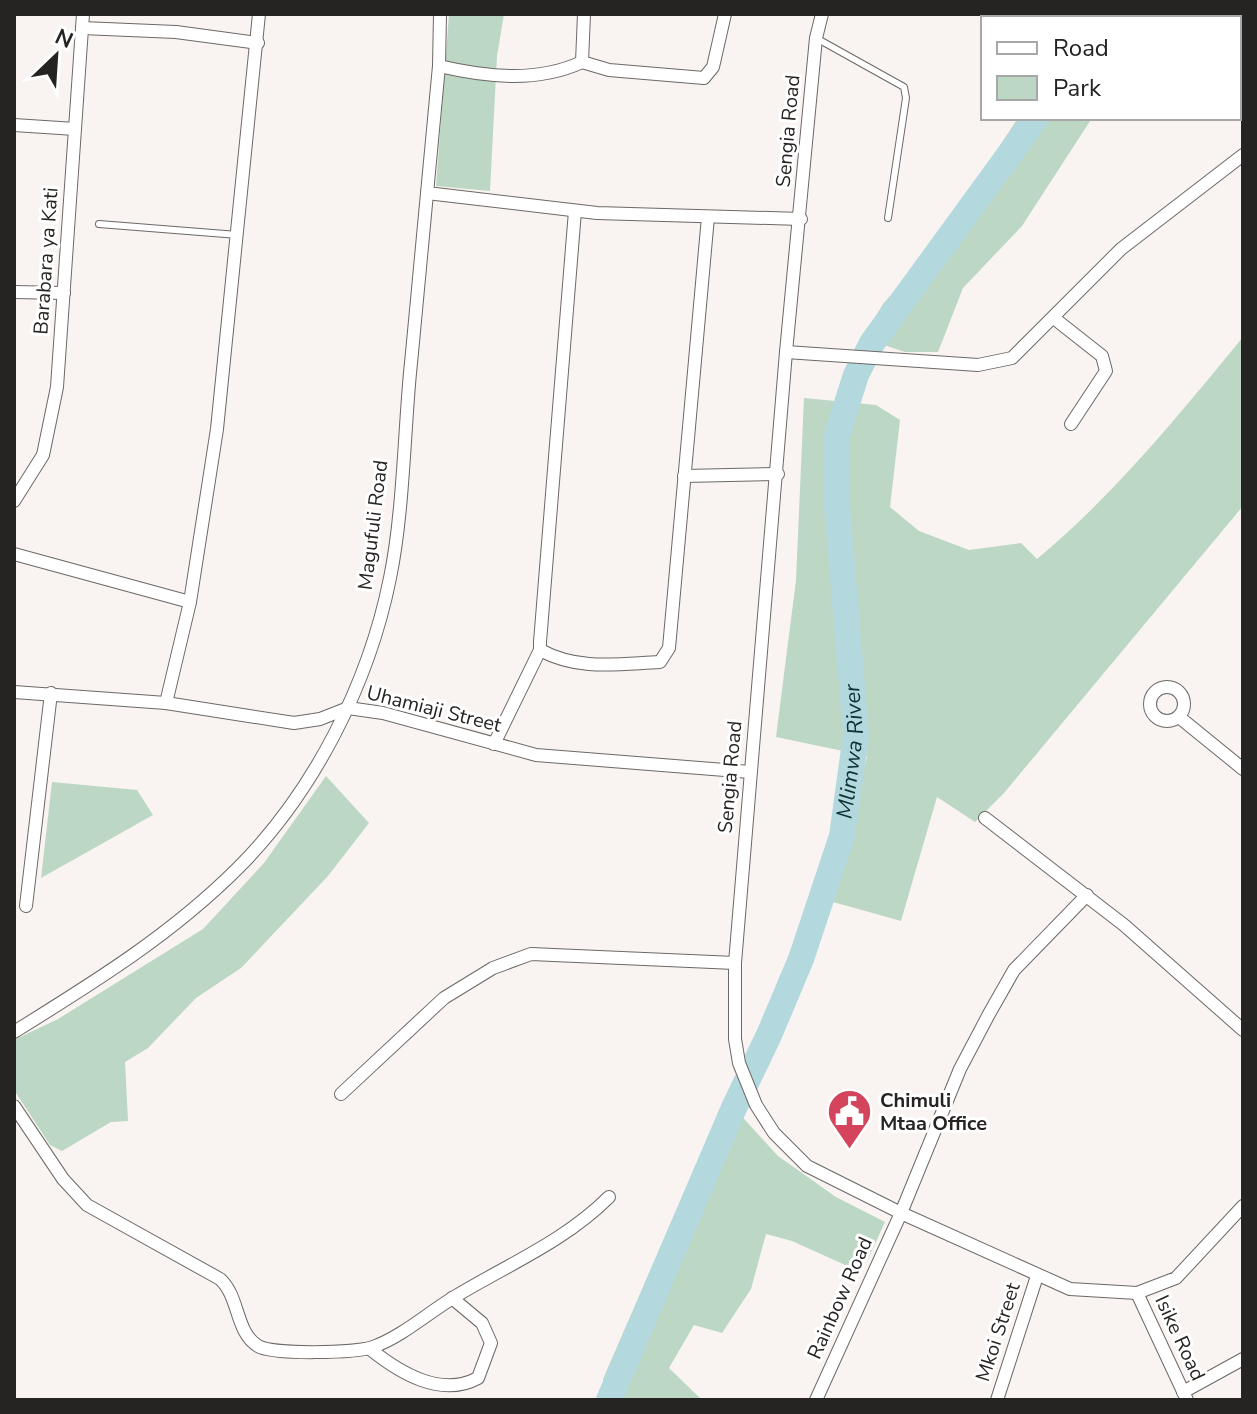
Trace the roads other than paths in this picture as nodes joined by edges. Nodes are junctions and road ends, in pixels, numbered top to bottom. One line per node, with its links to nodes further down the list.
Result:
1 (83, 14): 7 (street, Barabara ya Kati)
2 (259, 14): 9 (street)
3 (440, 14): 11 (street, Magufuli Road)
4 (584, 14): 10 (street)
5 (725, 14): 10 (street)
6 (822, 14): 8 (street, Sengia Road)
7 (82, 28): 9 (street); 13 (street, Barabara ya Kati)
8 (816, 38): 18 (lane); 19 (street, Sengia Road)
9 (258, 43): 21 (street)
10 (582, 62): 11 (street)
11 (439, 66): 15 (street, Magufuli Road)
12 (14, 125): 13 (street)
13 (75, 129): 23 (street, Barabara ya Kati)
14 (1243, 155): 24 (street)
15 (427, 193): 16 (street); 36 (street, Magufuli Road)
16 (575, 211): 17 (street); 32 (street)
17 (708, 217): 19 (street); 28 (street)
18 (888, 218)
19 (801, 219): 25 (street, Sengia Road)
20 (99, 224): 21 (lane)
21 (238, 235): 31 (street)
22 (14, 292): 23 (street)
23 (64, 293): 29 (street, Barabara ya Kati)
24 (1055, 319): 25 (street); 26 (street)
25 (786, 352): 27 (street, Sengia Road)
26 (1071, 424)
27 (778, 474): 28 (street); 40 (street, Sengia Road)
28 (684, 476): 32 (street)
29 (14, 501)
30 (14, 554): 31 (street)
31 (190, 602): 35 (street)
32 (540, 650): 38 (street)
33 (14, 692): 34 (street, Uhamiaji Street)
34 (51, 693): 35 (street, Uhamiaji Street); 43 (street)
35 (166, 703): 36 (street, Uhamiaji Street)
36 (348, 708): 38 (street, Uhamiaji Street); 46 (street, Magufuli Road)
37 (1179, 717): 39 (street)
38 (494, 744): 40 (street, Uhamiaji Street)
39 (1243, 769)
40 (750, 772): 44 (street, Sengia Road)
41 (985, 818): 42 (street)
42 (1087, 895): 45 (street); 51 (street, Rainbow Road)
43 (26, 906)
44 (735, 963): 47 (street); 51 (street, Sengia Road)
45 (1243, 1030)
46 (14, 1032)
47 (341, 1094)
48 (14, 1106): 55 (street)
49 (609, 1197): 54 (street)
50 (1243, 1206): 53 (street)
51 (901, 1213): 52 (street, Sengia Road); 59 (street, Rainbow Road)
52 (1037, 1276): 53 (street, Sengia Road); 60 (street, Mkoi Street)
53 (1137, 1293): 58 (street, Isike Road)
54 (452, 1298): 55 (street); 55 (street)
55 (370, 1349)
56 (1243, 1349): 57 (street)
57 (1238, 1360): 58 (street)
58 (1185, 1396)
59 (816, 1400)
60 (997, 1400)

